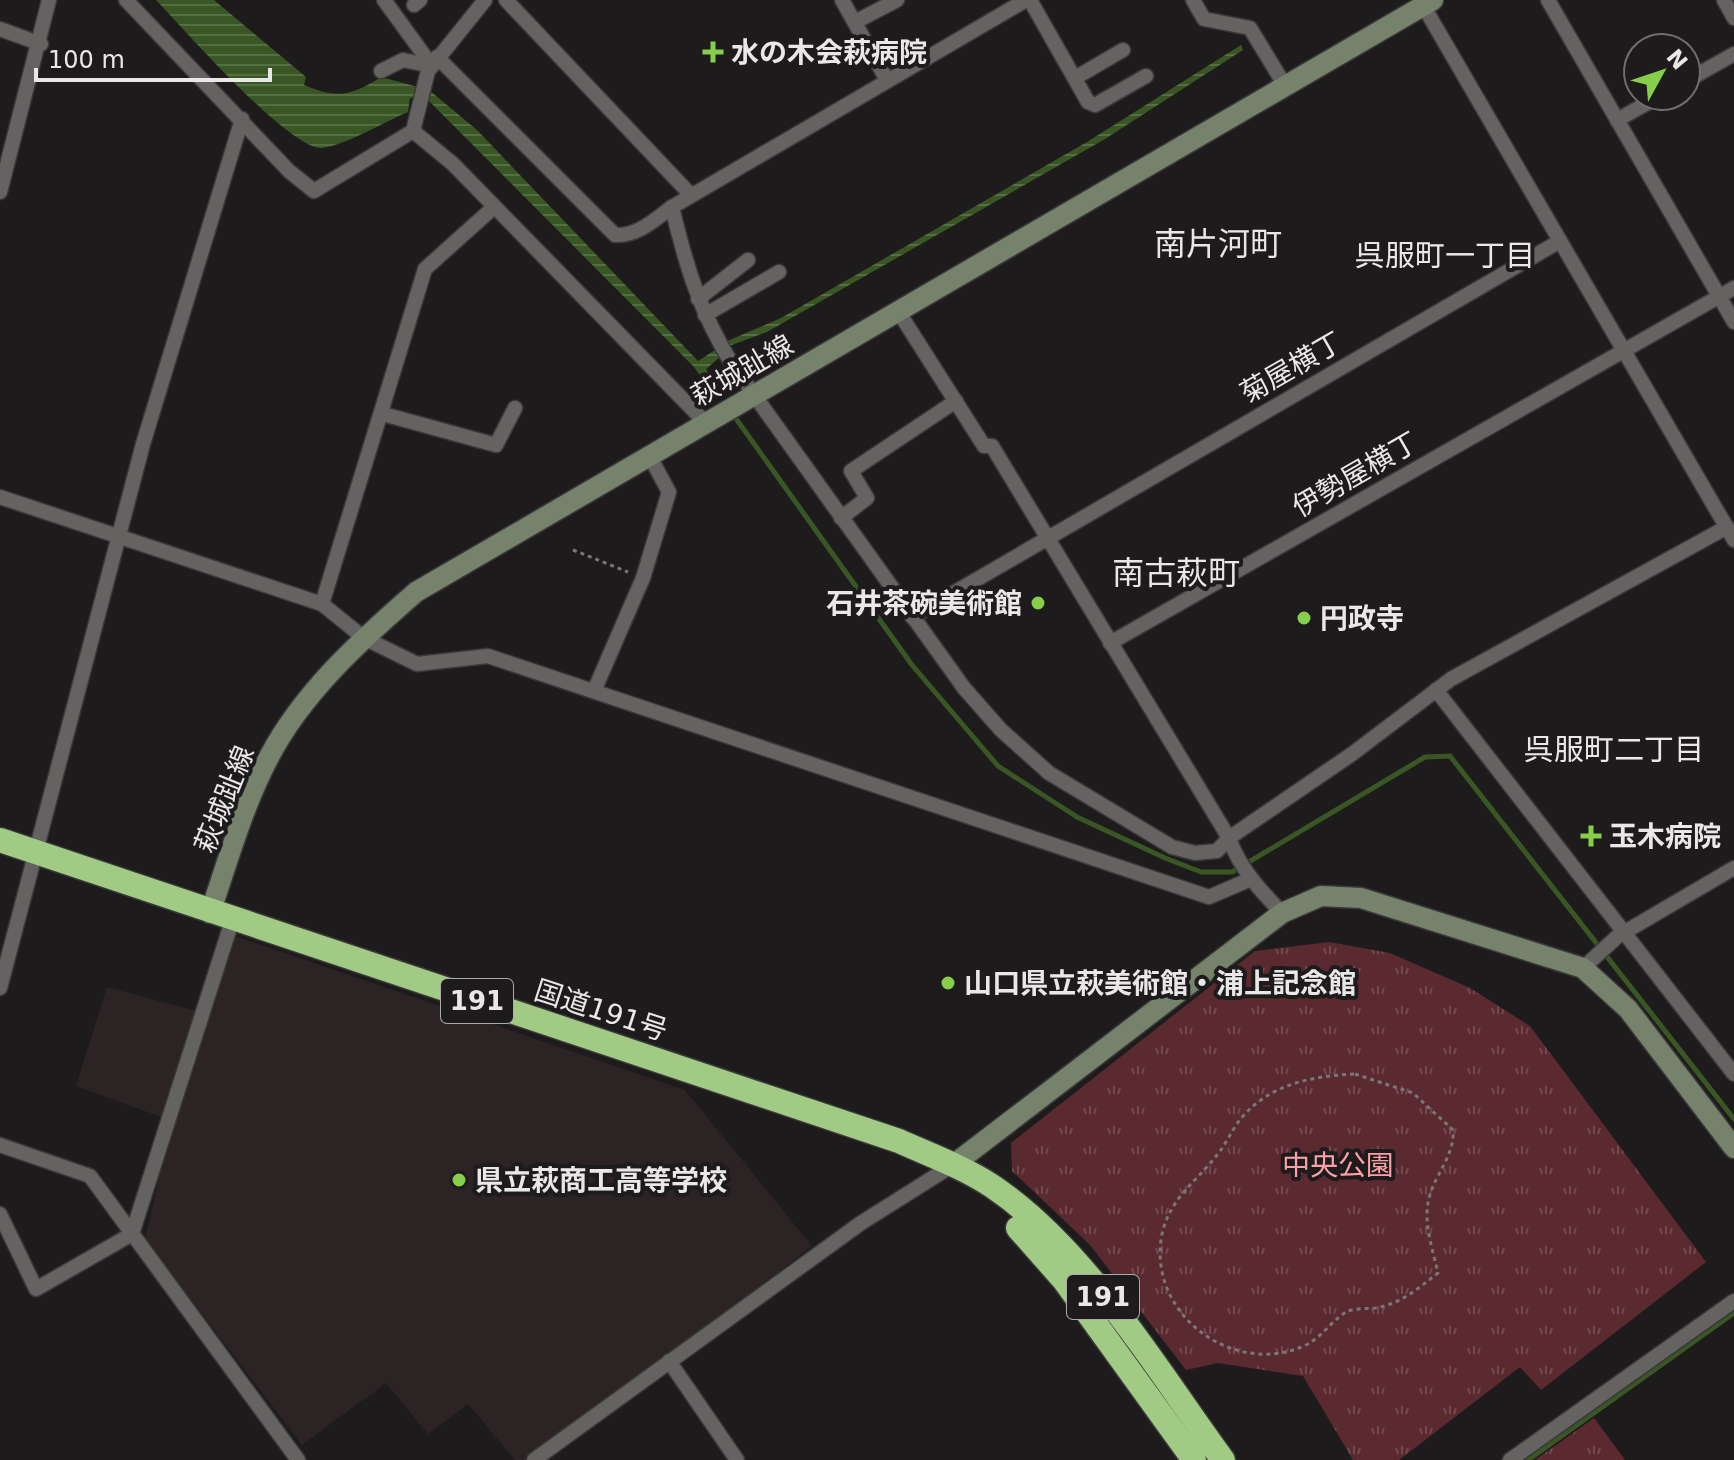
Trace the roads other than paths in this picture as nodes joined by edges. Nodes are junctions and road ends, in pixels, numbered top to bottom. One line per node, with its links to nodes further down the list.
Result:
1 (49, 0): 16 (street)
2 (126, 0): 27 (street)
3 (384, 0): 19 (street)
4 (485, 0): 19 (street)
5 (506, 0): 31 (street)
6 (842, 0): 14 (street)
7 (897, 0): 14 (street)
8 (1028, 0): 23 (street); 24 (street)
9 (1193, 0): 25 (street)
10 (1548, 0): 28 (street)
11 (1724, 0): 13 (street)
12 (1425, 2): 25 (main road, 萩城趾線); 34 (street)
13 (1734, 18)
14 (855, 22): 24 (street)
15 (0, 29): 16 (street)
16 (41, 44): 30 (street)
17 (1123, 50): 23 (street)
18 (1734, 54): 21 (street)
19 (432, 65): 20 (street); 29 (street); 33 (street)
20 (381, 71)
21 (1702, 72)
22 (1146, 76): 23 (street)
23 (1075, 78)
24 (887, 80): 31 (street)
25 (1284, 84): 40 (main road, 萩城趾線)
26 (1631, 112): 28 (street)
27 (242, 119): 29 (street); 53 (street)
28 (1617, 120): 38 (street)
29 (413, 131): 32 (street)
30 (0, 192)
31 (690, 194): 33 (street)
32 (494, 207): 47 (street); 48 (street)
33 (672, 207): 39 (street)
34 (1560, 241): 43 (street); 54 (street, 菊屋横丁)
35 (748, 260): 39 (street)
36 (779, 272): 41 (street)
37 (1734, 288): 38 (street, 伊勢屋横丁)
38 (1719, 296): 42 (street); 43 (street, 伊勢屋横丁)
39 (698, 299): 41 (street)
40 (898, 311): 44 (main road, 萩城趾線); 45 (street)
41 (705, 315): 44 (street)
42 (1734, 322)
43 (1625, 351): 52 (street); 58 (street, 伊勢屋横丁)
44 (756, 396): 48 (main road, 萩城趾線); 51 (street)
45 (956, 401): 51 (street); 54 (street)
46 (515, 408): 47 (street)
47 (383, 414): 55 (street)
48 (713, 420): 49 (main road, 萩城趾線)
49 (649, 455): 57 (main road, 萩城趾線); 60 (street)
50 (0, 497): 53 (street)
51 (841, 518): 56 (street)
52 (1730, 534): 59 (street)
53 (121, 538): 55 (street); 63 (street)
54 (1048, 538): 56 (street, 菊屋横丁); 58 (street)
55 (322, 604): 57 (street)
56 (912, 617): 61 (street)
57 (364, 638): 60 (street); 67 (main road, 萩城趾線)
58 (1110, 643): 61 (street)
59 (1436, 690): 61 (street); 68 (street)
60 (594, 691): 65 (street)
61 (1229, 838): 65 (street)
62 (0, 840): 63 (highway, 国道191号 / 191)
63 (34, 851): 67 (highway, 国道191号 / 191); 70 (street)
64 (1734, 868): 68 (street)
65 (1248, 875): 66 (street)
66 (1282, 913): 69 (main road); 74 (main road)
67 (221, 917): 74 (highway, 国道191号 / 191); 76 (street)
68 (1625, 934): 69 (street); 71 (street)
69 (1595, 956): 73 (main road)
70 (0, 988)
71 (1734, 1074)
72 (0, 1145): 76 (street)
73 (1734, 1148)
74 (953, 1165): 78 (street); 82 (highway, 国道191号 / 191); 83 (highway, 国道191号 / 191)
75 (0, 1214): 76 (street)
76 (132, 1234): 79 (street)
77 (1734, 1301): 84 (street)
78 (669, 1361): 80 (street); 81 (street)
79 (298, 1460)
80 (534, 1460)
81 (737, 1460)
82 (1194, 1460)
83 (1223, 1460)
84 (1510, 1460)

